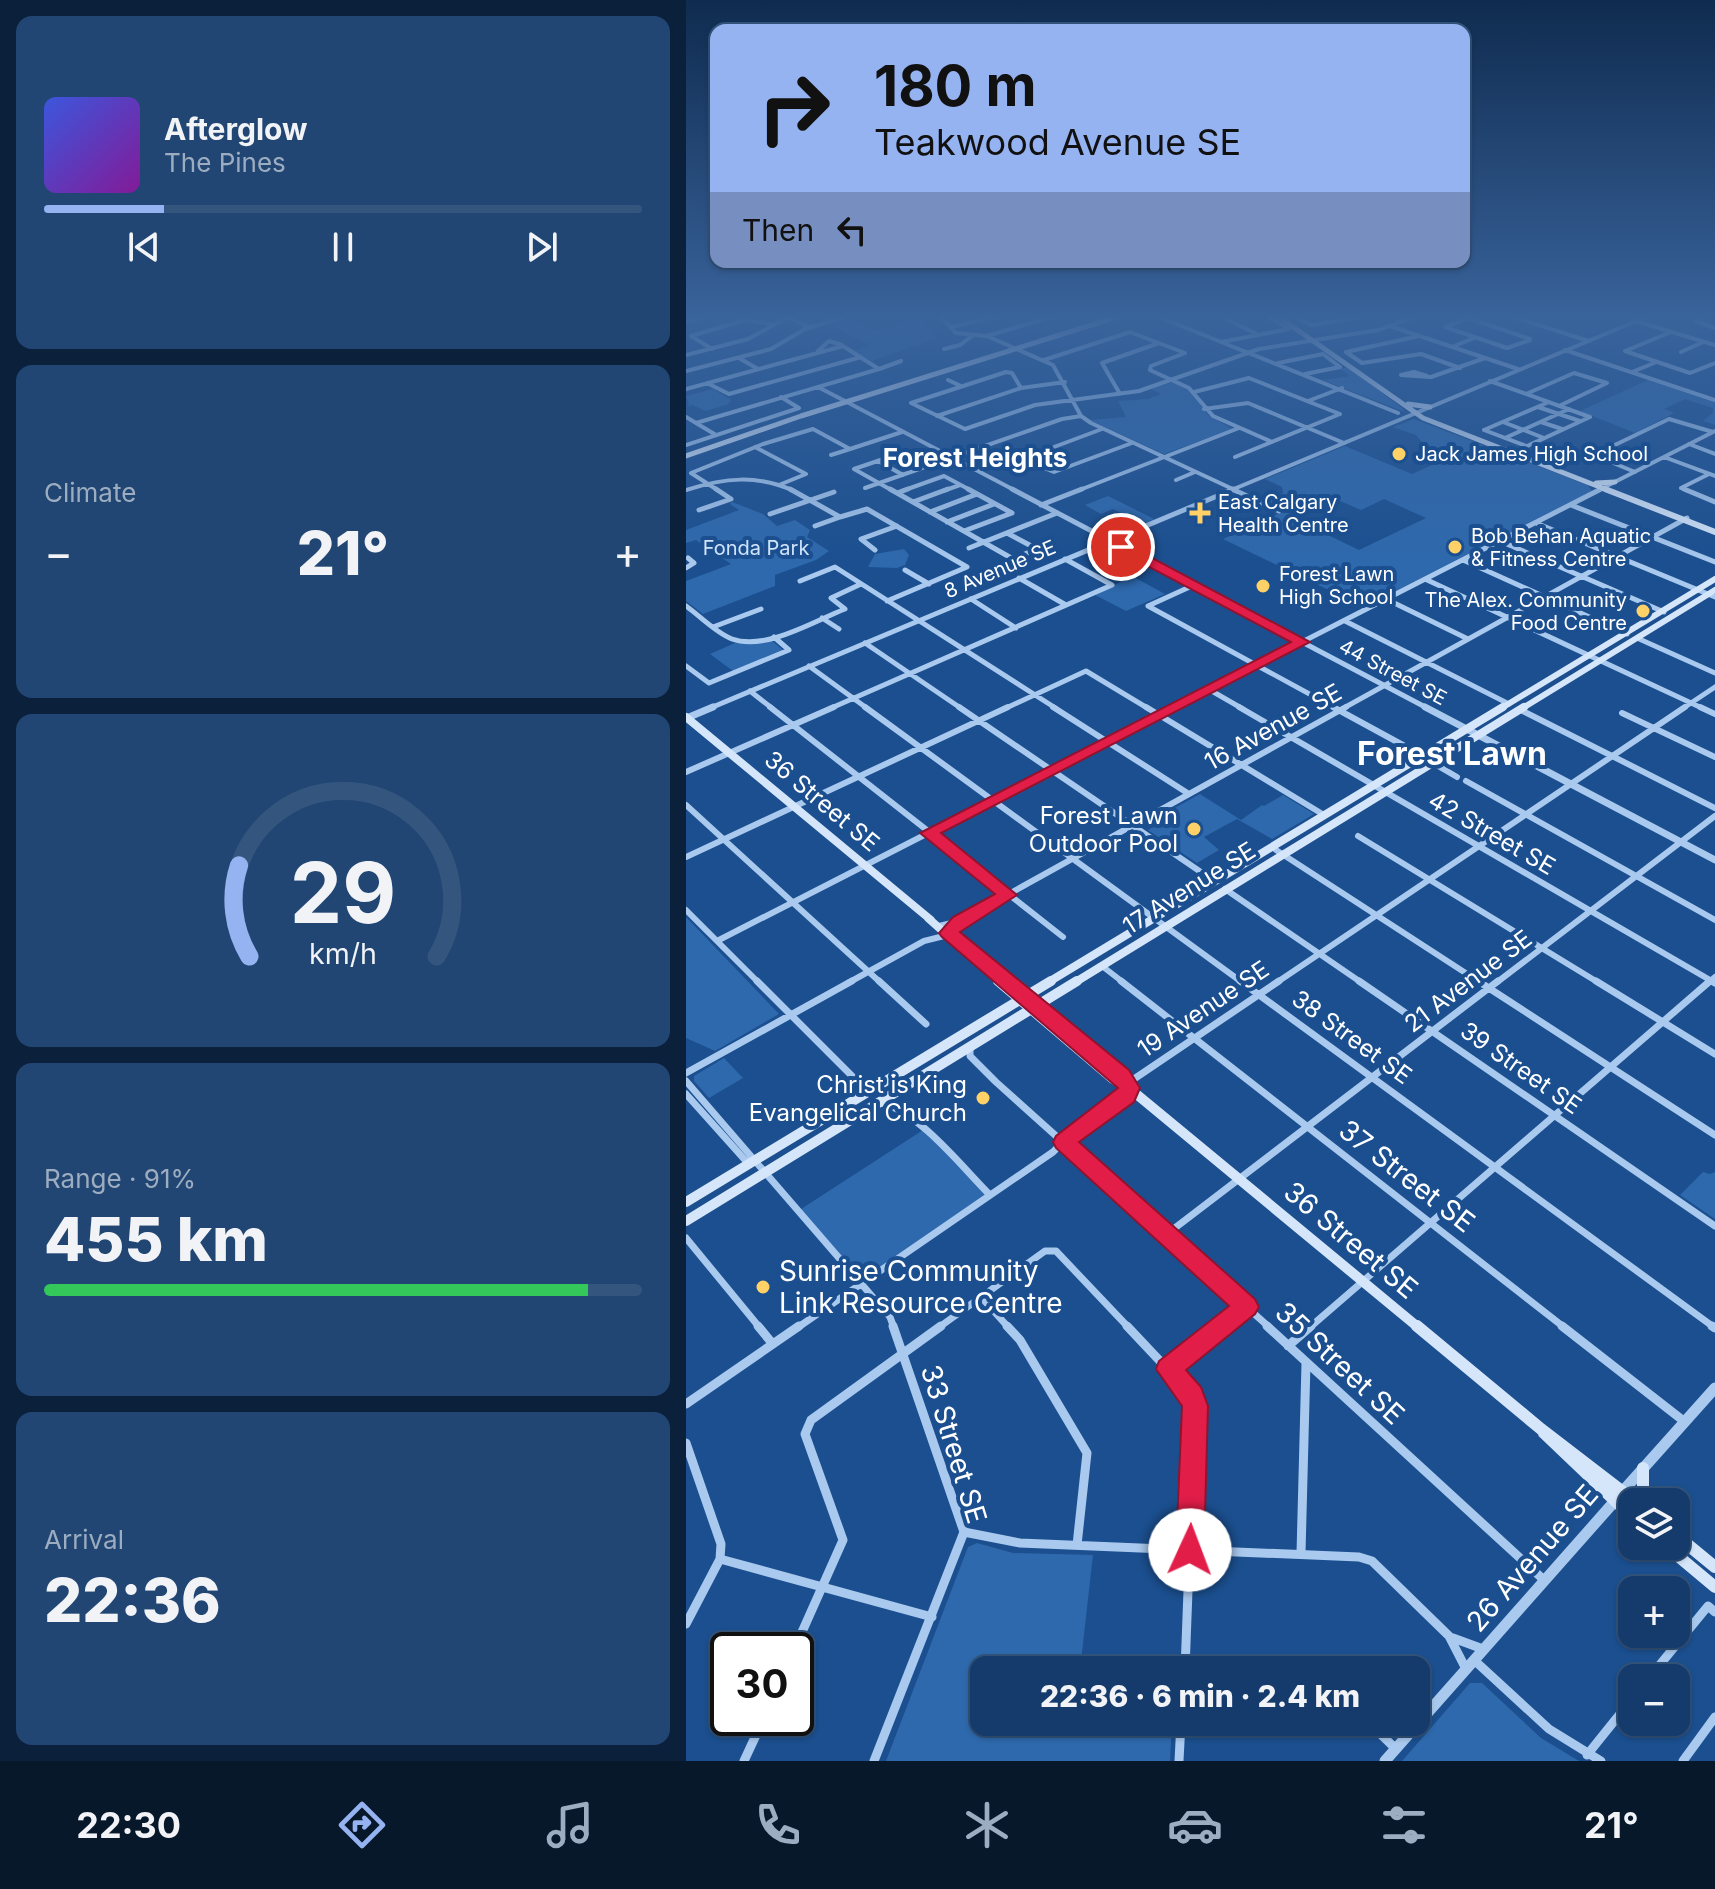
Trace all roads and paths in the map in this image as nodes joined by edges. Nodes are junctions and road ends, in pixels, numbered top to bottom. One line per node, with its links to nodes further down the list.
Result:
1 (774, 399): 41 (street)
2 (785, 399): 50 (street)
3 (841, 399): 17 (street)
4 (851, 399): 17 (main road)
5 (922, 399): 32 (street)
6 (987, 399): 32 (street)
7 (1071, 399): 32 (street)
8 (1072, 399): 33 (street)
9 (1198, 399): 26 (street)
10 (1303, 399): 18 (street)
11 (1313, 399): 18 (street)
12 (1367, 399): 29 (street)
13 (1398, 399): 22 (main road)
14 (1448, 399): 24 (street)
15 (1541, 399): 19 (street)
16 (1573, 399): 23 (street)
17 (845, 401): 20 (main road); 21 (street, 44 Street SE); 60 (main road)
18 (1308, 401): 44 (street)
19 (1549, 402): 23 (street); 25 (street)
20 (834, 406): 21 (main road); 60 (main road)
21 (854, 406): 48 (street, 44 Street SE)
22 (1407, 406): 24 (main road); 30 (main road); 35 (main road)
23 (1559, 406): 27 (street)
24 (1430, 407): 30 (street)
25 (1538, 407): 28 (street); 31 (street)
26 (1204, 409): 43 (street); 44 (street)
27 (1569, 409): 31 (street); 38 (street)
28 (1530, 410): 36 (street); 37 (street)
29 (1398, 413)
30 (1419, 414): 35 (main road); 61 (main road)
31 (1558, 414): 37 (street); 38 (street)
32 (937, 416)
33 (1081, 416): 45 (street); 67 (street)
34 (686, 417): 41 (street)
35 (1406, 417): 55 (street, 8 Avenue SE)
36 (1513, 418): 39 (street); 42 (street)
37 (1550, 418): 40 (street)
38 (1580, 421): 46 (street)
39 (1503, 422): 47 (street); 51 (street)
40 (1541, 422): 42 (street); 46 (street)
41 (696, 423): 50 (street)
42 (1533, 425): 47 (street)
43 (1240, 428): 53 (street); 64 (street)
44 (1307, 428): 53 (street); 55 (street)
45 (1102, 429): 54 (street); 54 (street)
46 (1562, 429): 52 (street)
47 (1523, 430): 51 (street); 52 (street)
48 (902, 432): 59 (street); 67 (street, 44 Street SE)
49 (1714, 432): 56 (street); 71 (street)
50 (716, 435): 60 (street)
51 (1505, 438): 57 (street)
52 (1544, 438): 57 (street)
53 (1272, 442): 65 (street)
54 (1132, 443): 64 (street)
55 (1344, 443): 84 (street, 8 Avenue SE)
56 (1689, 444): 62 (street); 66 (street)
57 (1526, 446): 61 (street)
58 (755, 447): 59 (street); 76 (street); 79 (street)
59 (850, 449): 63 (street)
60 (686, 450)
61 (1512, 453): 78 (main road); 82 (main road)
62 (1715, 454)
63 (831, 455)
64 (1164, 457): 70 (street); 92 (street)
65 (1235, 457)
66 (1664, 457): 71 (street); 73 (street)
67 (951, 458): 69 (street); 92 (street, 44 Street SE)
68 (878, 461): 69 (street); 72 (street); 77 (street)
69 (926, 467): 72 (street)
70 (1195, 472): 74 (street); 84 (street)
71 (1635, 472): 75 (street)
72 (903, 475): 77 (street)
73 (1712, 475): 90 (street)
74 (1176, 480)
75 (1615, 482): 78 (main road); 82 (street)
76 (706, 483): 79 (street); 83 (street); 94 (street)
77 (879, 483): 81 (street); 86 (street)
78 (1596, 483): 82 (main road)
79 (779, 485): 88 (street)
80 (960, 485): 86 (street); 87 (street); 89 (street)
81 (865, 488)
82 (1604, 488): 93 (street); 100 (main road)
83 (686, 490)
84 (1232, 490): 95 (street); 109 (street, 8 Avenue SE)
85 (834, 492): 88 (street)
86 (897, 493): 89 (street)
87 (977, 494): 91 (street); 96 (street)
88 (812, 500): 98 (street); 99 (street)
89 (913, 502): 96 (street)
90 (1715, 502)
91 (994, 504): 101 (street); 106 (street)
92 (1041, 505): 97 (street, 44 Street SE)
93 (1571, 505): 102 (street); 108 (street)
94 (699, 510)
95 (1279, 511)
96 (930, 512): 101 (street)
97 (1057, 513): 107 (street); 109 (street, 44 Street SE)
98 (770, 514)
99 (840, 517): 103 (street); 104 (street)
100 (1685, 519): 105 (main road); 108 (street, 16 Avenue SE)
101 (947, 522): 106 (street)
102 (1536, 523): 110 (street); 114 (street)
103 (815, 526)
104 (897, 526): 113 (street); 127 (street)
105 (1715, 530)
106 (964, 531): 111 (street)
107 (1007, 533): 111 (street); 111 (street)
108 (1652, 537): 114 (street, 16 Avenue SE); 118 (street)
109 (1109, 541): 116 (street, 8 Avenue SE); 128 (street, 44 Street SE)
110 (1500, 541): 117 (street); 121 (street)
111 (983, 542): 112 (street)
112 (969, 548)
113 (875, 550)
114 (1617, 556): 121 (street, 16 Avenue SE); 129 (street)
115 (688, 558): 119 (street)
116 (1065, 559): 122 (street, 8 Avenue SE); 135 (street)
117 (1463, 560): 123 (street); 131 (street)
118 (1715, 562)
119 (686, 568)
120 (905, 570): 127 (street)
121 (1582, 576): 131 (street, 16 Avenue SE); 138 (street)
122 (1019, 578): 132 (street, 8 Avenue SE); 135 (street)
123 (1425, 579): 133 (street); 140 (street)
124 (1715, 579): 129 (main road, 17 Avenue SE)
125 (800, 581): 126 (street)
126 (861, 584): 134 (street); 139 (street)
127 (929, 584): 134 (street)
128 (1194, 585): 150 (street, 44 Street SE); 158 (street)
129 (1698, 590): 130 (street); 138 (main road, 17 Avenue SE)
130 (1713, 594): 148 (main road, 17 Avenue SE)
131 (1544, 597): 140 (street, 16 Avenue SE); 146 (street)
132 (971, 599): 141 (street, 8 Avenue SE); 144 (street)
133 (1386, 599): 142 (street); 149 (street)
134 (886, 601): 141 (street)
135 (1066, 605): 144 (street)
136 (686, 606): 143 (street)
137 (761, 609): 143 (street)
138 (1664, 612): 146 (main road, 17 Avenue SE)
139 (822, 618): 145 (street); 147 (street)
140 (1507, 618): 149 (street, 16 Avenue SE); 153 (street)
141 (920, 620): 151 (street, 8 Avenue SE); 152 (street)
142 (1345, 621): 150 (street); 155 (street)
143 (713, 627): 147 (street)
144 (1016, 628): 152 (street)
145 (839, 629)
146 (1627, 634): 153 (main road, 17 Avenue SE)
147 (774, 637): 156 (street)
148 (1637, 638): 154 (main road, 17 Avenue SE); 160 (street)
149 (1468, 639): 155 (street, 16 Avenue SE)
150 (1302, 642): 158 (street); 161 (street, 44 Street SE)
151 (865, 643): 157 (street, 8 Avenue SE); 159 (street)
152 (966, 649): 159 (street); 165 (street)
153 (1590, 656): 154 (street); 168 (main road, 17 Avenue SE)
154 (1600, 661): 167 (street); 169 (main road, 17 Avenue SE)
155 (1427, 662): 161 (street, 16 Avenue SE); 168 (street)
156 (686, 666)
157 (809, 666): 164 (street, 8 Avenue SE); 166 (street, 38 Street SE)
158 (1257, 666): 163 (street); 170 (street)
159 (911, 673): 166 (street); 175 (street)
160 (1715, 673)
161 (1384, 686): 170 (street, 16 Avenue SE); 178 (street, 44 Street SE)
162 (1715, 687): 167 (street, 19 Avenue SE)
163 (1209, 690): 173 (street); 180 (street, 42 Street SE)
164 (750, 691): 174 (street, 8 Avenue SE); 176 (street)
165 (1035, 695): 173 (street); 175 (street); 181 (street)
166 (853, 699): 176 (street); 182 (street, 38 Street SE)
167 (1691, 703): 172 (street); 177 (street, 19 Avenue SE)
168 (1509, 704): 178 (main road, 17 Avenue SE)
169 (1521, 710): 179 (main road, 17 Avenue SE); 185 (street)
170 (1339, 711): 180 (street, 16 Avenue SE); 184 (street)
171 (1622, 713): 177 (street)
172 (1715, 714)
173 (1160, 715): 181 (street); 188 (street)
174 (686, 716): 183 (main road, 36 Street SE)
175 (979, 720): 182 (street); 189 (street)
176 (793, 725): 183 (street); 191 (street)
177 (1654, 728): 185 (street, 19 Avenue SE); 186 (street)
178 (1467, 729): 179 (street, 44 Street SE); 184 (main road, 17 Avenue SE)
179 (1479, 736): 187 (main road, 17 Avenue SE); 194 (street, 44 Street SE)
180 (1291, 737): 188 (street, 16 Avenue SE); 195 (street, 42 Street SE)
181 (1108, 741): 189 (street); 197 (street)
182 (921, 748): 191 (street); 198 (street, 38 Street SE)
183 (730, 753): 190 (street); 200 (main road, 36 Street SE)
184 (1423, 756): 195 (main road, 17 Avenue SE)
185 (1613, 756): 194 (street, 19 Avenue SE); 201 (street)
186 (1715, 757)
187 (1433, 763): 192 (street); 196 (main road, 17 Avenue SE)
188 (1242, 765): 197 (street, 16 Avenue SE); 202 (street)
189 (1052, 770): 198 (street); 205 (street)
190 (686, 772)
191 (858, 776): 200 (street); 206 (street)
192 (1457, 777)
193 (1466, 781): 203 (street)
194 (1572, 784): 203 (street, 19 Avenue SE); 209 (street, 44 Street SE)
195 (1373, 786): 196 (street, 42 Street SE); 202 (main road, 17 Avenue SE)
196 (1385, 791): 210 (street, 42 Street SE); 211 (main road, 17 Avenue SE)
197 (1189, 794): 205 (street, 16 Avenue SE)
198 (993, 800): 206 (street); 213 (street, 38 Street SE)
199 (686, 805): 208 (street)
200 (793, 807): 208 (street); 215 (main road, 36 Street SE)
201 (1715, 808)
202 (1324, 815): 218 (main road, 17 Avenue SE)
203 (1527, 815): 210 (street, 19 Avenue SE); 216 (street)
204 (1715, 816): 209 (street, 21 Avenue SE)
205 (1133, 825): 213 (street, 16 Avenue SE); 218 (street)
206 (929, 833): 215 (street); 220 (street)
207 (1358, 836): 217 (street)
208 (724, 840): 212 (street); 221 (street)
209 (1681, 842): 214 (street, 44 Street SE); 216 (street, 21 Avenue SE)
210 (1480, 847): 217 (street, 19 Avenue SE); 223 (street, 42 Street SE)
211 (1279, 852): 219 (main road, 17 Avenue SE); 224 (street)
212 (686, 857)
213 (1073, 859): 220 (street, 16 Avenue SE); 225 (street, 38 Street SE)
214 (1715, 860)
215 (864, 866): 221 (street); 228 (main road, 36 Street SE)
216 (1636, 876): 223 (street, 21 Avenue SE); 226 (street)
217 (1431, 880): 224 (street, 19 Avenue SE); 231 (street)
218 (1214, 881): 225 (main road, 17 Avenue SE)
219 (1225, 889): 227 (main road, 17 Avenue SE); 232 (street, 39 Street SE)
220 (1008, 895): 228 (street, 16 Avenue SE); 229 (street)
221 (793, 902): 230 (street); 234 (street)
222 (686, 910): 230 (street)
223 (1591, 910): 231 (street, 21 Avenue SE); 235 (street, 42 Street SE)
224 (1379, 916): 232 (street, 19 Avenue SE); 236 (street)
225 (1153, 918): 227 (street, 38 Street SE); 238 (main road, 17 Avenue SE)
226 (1715, 920)
227 (1163, 927): 233 (main road, 17 Avenue SE); 237 (street, 38 Street SE)
228 (942, 930): 234 (street); 238 (main road, 36 Street SE)
229 (1063, 937)
230 (717, 941): 240 (street)
231 (1541, 948): 236 (street, 21 Avenue SE); 241 (street)
232 (1322, 954): 237 (street, 19 Avenue SE); 243 (street, 39 Street SE)
233 (1102, 966): 239 (main road, 17 Avenue SE); 244 (street, 37 Street SE)
234 (869, 972): 240 (street); 242 (street)
235 (1714, 980): 241 (street)
236 (1489, 988): 243 (street, 21 Avenue SE); 247 (street)
237 (1260, 995): 244 (street, 19 Avenue SE); 249 (street, 38 Street SE)
238 (1022, 998): 239 (main road, 36 Street SE); 252 (main road, 17 Avenue SE)
239 (1033, 1008): 245 (main road, 17 Avenue SE); 251 (main road, 36 Street SE)
240 (792, 1015): 248 (street); 252 (street)
241 (1663, 1022): 246 (street); 247 (street)
242 (926, 1024)
243 (1433, 1031): 249 (street, 21 Avenue SE); 255 (street, 39 Street SE)
244 (1195, 1039): 251 (street, 19 Avenue SE); 256 (street, 37 Street SE)
245 (970, 1052): 254 (main road, 17 Avenue SE); 258 (street, 35 Street SE)
246 (1715, 1054)
247 (1611, 1067): 255 (street); 257 (street)
248 (686, 1073)
249 (1373, 1077): 256 (street, 21 Avenue SE); 260 (street, 38 Street SE)
250 (686, 1081): 259 (street)
251 (1129, 1088): 258 (street, 19 Avenue SE); 262 (main road, 36 Street SE)
252 (868, 1092): 259 (main road, 17 Avenue SE)
253 (686, 1094): 259 (street)
254 (878, 1103): 261 (main road, 17 Avenue SE); 263 (street)
255 (1554, 1116): 260 (street); 267 (street, 39 Street SE)
256 (1308, 1127): 262 (street, 21 Avenue SE); 266 (street, 37 Street SE)
257 (1715, 1135)
258 (1064, 1142): 263 (street, 19 Avenue SE); 268 (street, 35 Street SE)
259 (753, 1162): 261 (street, 33 Street SE); 264 (main road, 17 Avenue SE)
260 (1495, 1167): 266 (street); 274 (street, 38 Street SE)
261 (764, 1173): 265 (main road, 17 Avenue SE); 271 (street, 33 Street SE)
262 (1239, 1179): 268 (street, 21 Avenue SE); 270 (main road, 36 Street SE)
263 (990, 1195): 271 (street, 19 Avenue SE)
264 (686, 1202)
265 (686, 1221)
266 (1430, 1223): 270 (street); 282 (street, 37 Street SE)
267 (1715, 1226)
268 (1167, 1234): 273 (street, 35 Street SE)
269 (686, 1238): 275 (street)
270 (1363, 1281): 276 (street); 283 (main road, 36 Street SE)
271 (862, 1283): 275 (street, 19 Avenue SE); 277 (street, 33 Street SE)
272 (981, 1297): 277 (street); 279 (street); 293 (street)
273 (1246, 1307): 276 (street, 35 Street SE); 279 (street)
274 (1715, 1328)
275 (772, 1343): 281 (street, 19 Avenue SE)
276 (1288, 1346): 278 (street, 35 Street SE)
277 (903, 1353): 292 (street, 33 Street SE); 302 (street)
278 (1306, 1363): 296 (street); 300 (street, 35 Street SE)
279 (1168, 1369): 295 (street)
280 (1715, 1388): 282 (street, 26 Avenue SE)
281 (686, 1404)
282 (1685, 1422): 285 (street, 26 Avenue SE)
283 (1541, 1429): 286 (main road, 36 Street SE); 290 (main road, 36 Street SE)
284 (686, 1443): 297 (street)
285 (1643, 1468): 287 (street, 26 Avenue SE); 288 (main road)
286 (1619, 1488)
287 (1626, 1488)
288 (1643, 1488)
289 (1618, 1497): 290 (street, 26 Avenue SE)
290 (1614, 1502): 291 (main road, 36 Street SE); 300 (street, 26 Avenue SE)
291 (1618, 1505)
292 (964, 1532): 293 (street); 304 (street, 33 Street SE)
293 (1077, 1545): 295 (street)
294 (1690, 1546): 299 (main road)
295 (1190, 1550): 296 (street); 309 (street)
296 (1301, 1553): 307 (street)
297 (720, 1559): 302 (street); 305 (street)
298 (1683, 1560): 301 (main road)
299 (1715, 1567)
300 (1544, 1580): 308 (street, 26 Avenue SE)
301 (1715, 1587)
302 (822, 1588): 304 (street); 306 (street)
303 (1712, 1609): 311 (street)
304 (932, 1617): 320 (street, 33 Street SE)
305 (686, 1624)
306 (802, 1632)
307 (1449, 1636): 308 (street); 310 (street)
308 (1484, 1649): 310 (street, 26 Avenue SE)
309 (1186, 1656)
310 (1470, 1664): 317 (street, 26 Avenue SE); 318 (street)
311 (1662, 1664)
312 (1618, 1716): 318 (street)
313 (1715, 1717): 324 (street)
314 (756, 1736): 319 (street)
315 (1180, 1736): 321 (street)
316 (1383, 1736): 317 (street)
317 (1396, 1749): 322 (street, 26 Avenue SE)
318 (1587, 1755): 323 (street)
319 (744, 1761)
320 (874, 1761)
321 (1179, 1761)
322 (1385, 1761)
323 (1601, 1761)
324 (1683, 1761)

